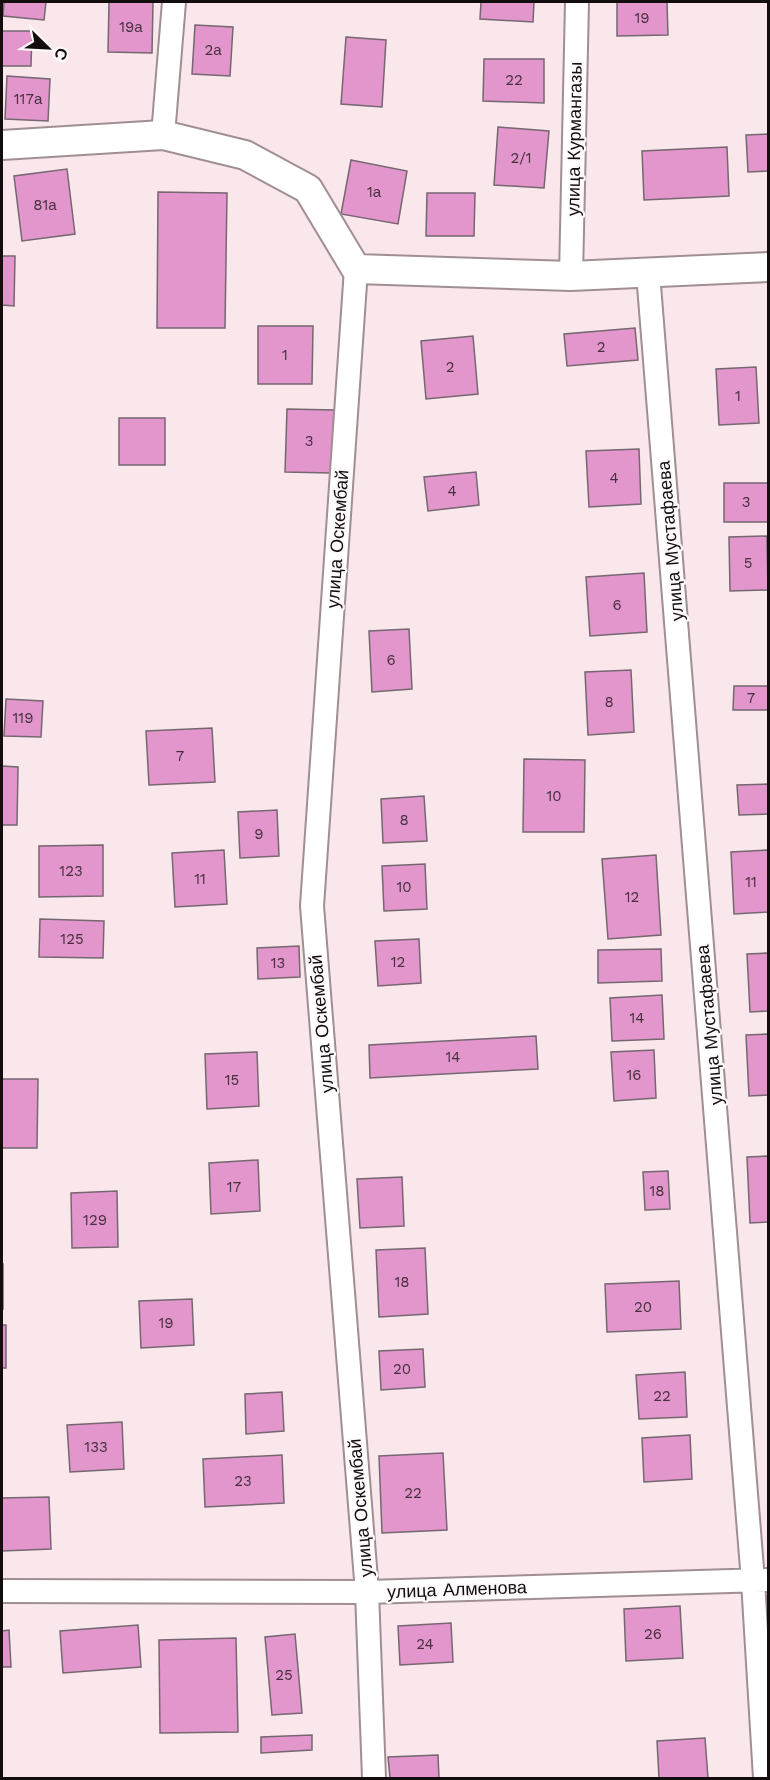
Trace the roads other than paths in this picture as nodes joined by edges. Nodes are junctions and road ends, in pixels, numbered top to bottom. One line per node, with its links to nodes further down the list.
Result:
1 (174, 2): 3 (street)
2 (577, 2): 8 (street, улица Курмангазы)
3 (163, 135): 4 (street); 6 (street)
4 (2, 145)
5 (768, 267): 7 (street)
6 (356, 269): 8 (street); 11 (street, улица Оскембай)
7 (648, 273): 8 (street); 9 (street, улица Мустафаева)
8 (571, 276)
9 (761, 1581): 11 (street, улица Алменова); 13 (street, улица Мустафаева)
10 (2, 1591): 11 (street, улица Алменова)
11 (367, 1592): 12 (street, улица Оскембай)
12 (375, 1779)
13 (765, 1779)

